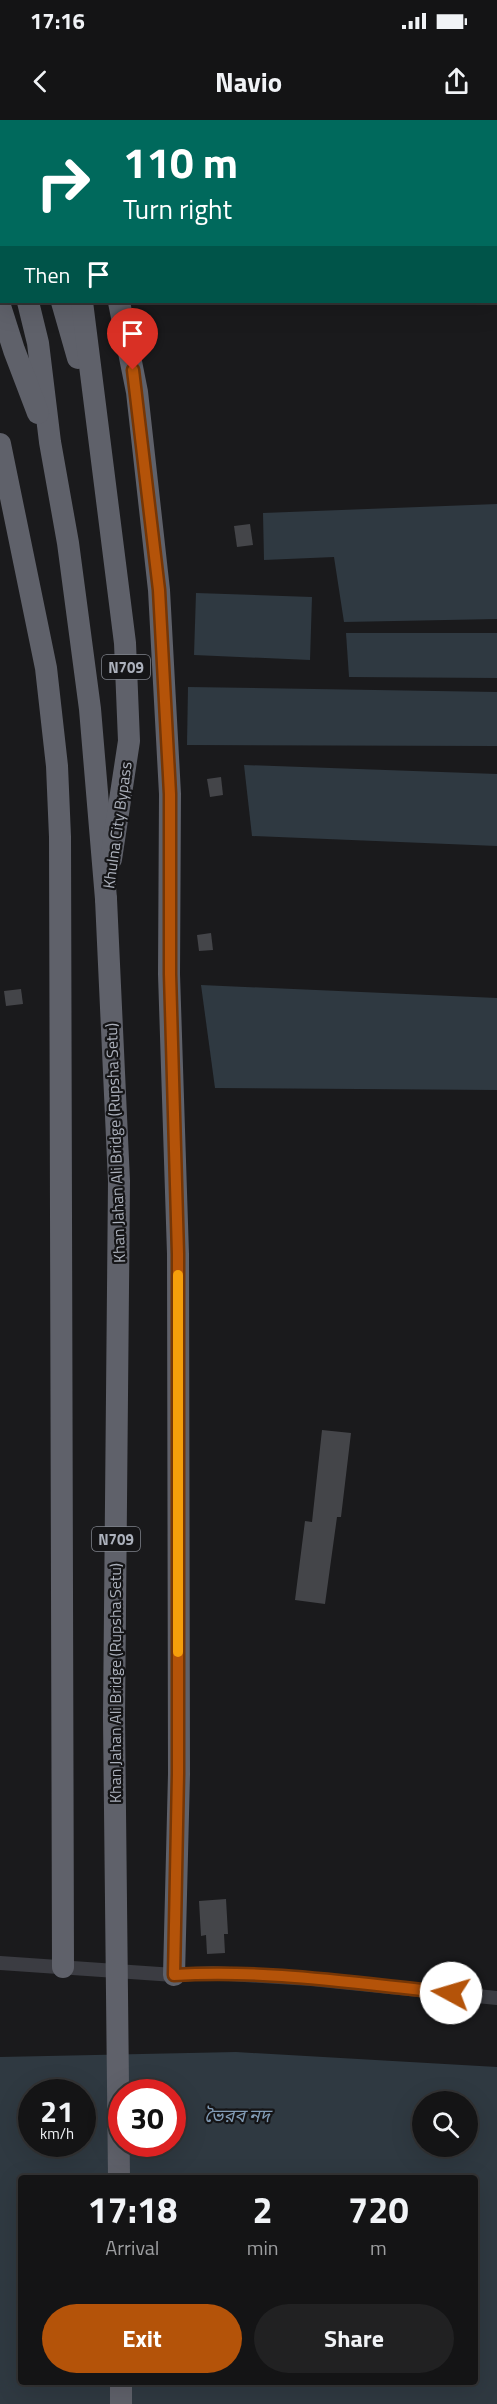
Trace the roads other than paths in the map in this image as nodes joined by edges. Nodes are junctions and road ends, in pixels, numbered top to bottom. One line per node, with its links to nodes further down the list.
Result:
1 (14, 303): 11 (highway, Khulna City Bypass / N709)
2 (28, 303): 11 (highway, Khulna City Bypass / N709)
3 (39, 303): 11 (highway, Khulna City Bypass / N709)
4 (62, 303): 10 (highway, Khulna City Bypass / N709)
5 (73, 303): 10 (highway, Khulna City Bypass / N709)
6 (82, 303): 10 (highway, Khulna City Bypass / N709)
7 (94, 303): 10 (highway, Khulna City Bypass / N709)
8 (119, 303): 16 (highway)
9 (0, 306): 11 (highway, Khulna City Bypass / N709)
10 (100, 434): 13 (highway, Khulna City Bypass / N709)
11 (50, 442): 13 (highway, Khulna City Bypass / N709)
12 (0, 444): 15 (highway)
13 (105, 900): 18 (highway, Khan Jahan Ali Bridge (Rupsha Setu) / N709, bridge)
14 (0, 1963): 15 (street)
15 (63, 1967): 16 (street)
16 (174, 1975): 17 (street)
17 (497, 1998)
18 (119, 2175)
19 (121, 2385): 20 (highway)
20 (121, 2404)

